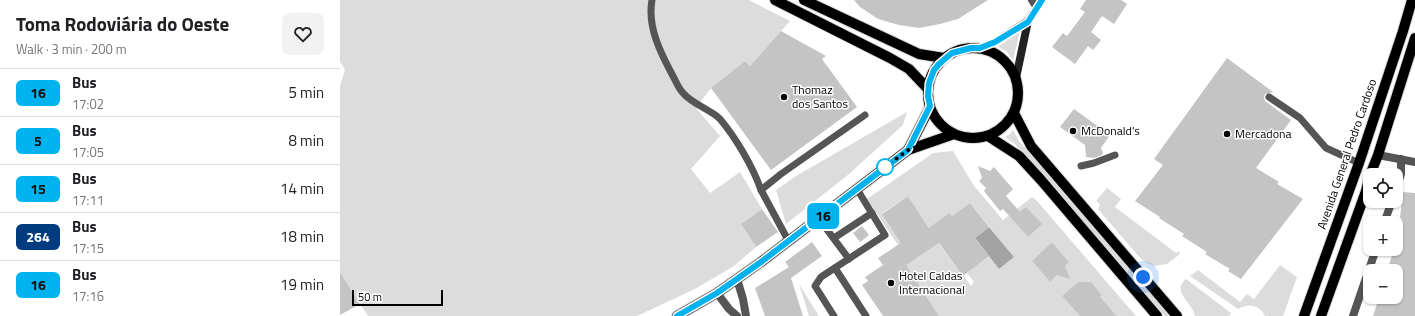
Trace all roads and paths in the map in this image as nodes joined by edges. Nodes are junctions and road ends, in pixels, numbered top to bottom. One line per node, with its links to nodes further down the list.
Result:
1 (652, 0): 31 (lane)
2 (775, 0): 14 (main road)
3 (804, 0): 7 (main road)
4 (1032, 0): 8 (street)
5 (1042, 0): 8 (main road)
6 (1412, 0): 26 (main road, Avenida General Pedro Cardoso)
7 (819, 4): 12 (main road)
8 (1037, 8): 9 (main road)
9 (1028, 22): 11 (main road); 13 (main road)
10 (1415, 38): 23 (main road)
11 (980, 48): 12 (main road); 13 (main road)
12 (944, 58): 14 (main road)
13 (1016, 78): 17 (main road)
14 (928, 89): 16 (main road)
15 (1269, 97): 26 (lane)
16 (930, 106): 19 (main road); 21 (main road)
17 (1014, 113): 20 (main road); 48 (main road)
18 (864, 115): 31 (lane)
19 (954, 134): 20 (main road); 21 (main road)
20 (988, 136): 47 (main road)
21 (908, 150): 30 (main road)
22 (1115, 155): 27 (lane)
23 (1378, 155): 24 (street); 28 (main road)
24 (1400, 159): 25 (street); 29 (street)
25 (1415, 162)
26 (1359, 163): 49 (main road, Avenida General Pedro Cardoso)
27 (1081, 166)
28 (1373, 168)
29 (1401, 168)
30 (857, 189): 33 (lane); 34 (main road)
31 (761, 190): 36 (lane)
32 (1363, 199): 50 (main road)
33 (872, 213): 35 (lane); 38 (lane)
34 (819, 218): 35 (lane); 36 (main road)
35 (834, 238): 38 (lane)
36 (789, 242): 40 (main road)
37 (1374, 256): 51 (street)
38 (849, 259): 39 (lane)
39 (835, 268): 45 (lane); 46 (lane)
40 (737, 279): 41 (main road); 44 (street)
41 (717, 293): 42 (main road); 43 (street)
42 (677, 316)
43 (737, 316)
44 (746, 316)
45 (834, 316)
46 (866, 316)
47 (1157, 316)
48 (1177, 316)
49 (1304, 316)
50 (1321, 316)
51 (1353, 316)

